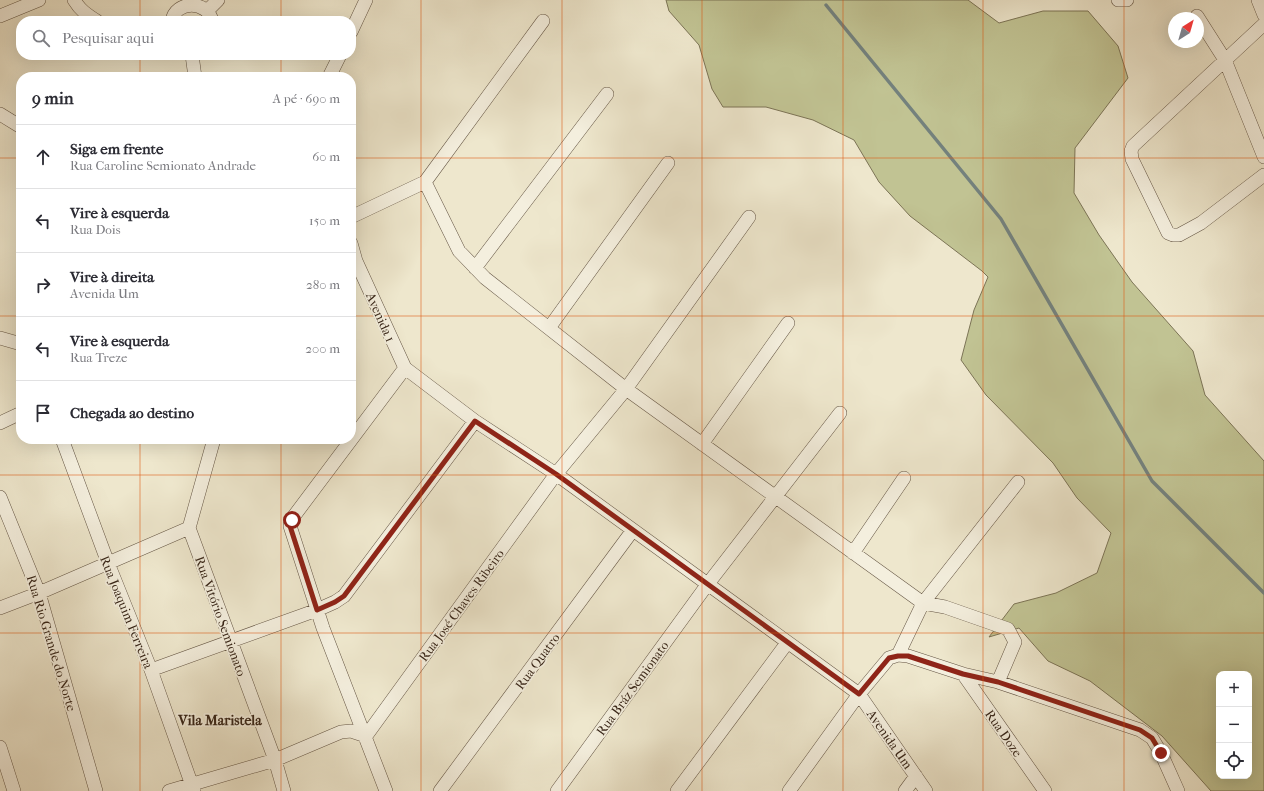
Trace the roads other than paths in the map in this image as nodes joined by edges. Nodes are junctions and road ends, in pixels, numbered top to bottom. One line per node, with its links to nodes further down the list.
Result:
1 (39, 0): 10 (street)
2 (74, 0): 11 (street)
3 (218, 0): 13 (street)
4 (366, 0): 14 (street)
5 (1118, 0): 6 (street)
6 (1127, 0)
7 (1258, 0): 9 (street)
8 (189, 1): 12 (street); 13 (street)
9 (1264, 15)
10 (0, 16)
11 (89, 16)
12 (173, 16)
13 (210, 16)
14 (356, 21)
15 (543, 21): 29 (street)
16 (1264, 24): 20 (street)
17 (1204, 27): 20 (street)
18 (193, 60): 21 (street)
19 (338, 60): 22 (street)
20 (1225, 60): 26 (street); 28 (street)
21 (194, 72)
22 (332, 72)
23 (607, 94): 33 (street)
24 (0, 114): 25 (street)
25 (16, 124)
26 (1264, 157)
27 (668, 163): 35 (street)
28 (1264, 175)
29 (425, 182): 30 (street); 33 (street)
30 (356, 215)
31 (748, 217): 39 (street, Rua José Chaves Ribeiro)
32 (356, 263): 38 (street, Avenida 1)
33 (475, 268): 35 (street)
34 (788, 323): 48 (street)
35 (548, 328): 39 (street)
36 (0, 338): 37 (street)
37 (16, 343)
38 (405, 368): 42 (street, Avenida Um); 44 (street)
39 (626, 389): 48 (street); 49 (street, Rua José Chaves Ribeiro)
40 (840, 413): 52 (street, Rua Bráz Semionato)
41 (16, 415): 43 (street)
42 (475, 421): 49 (street, Avenida Um); 62 (street)
43 (0, 423)
44 (356, 431)
45 (64, 444): 57 (street, Rua Joaquim Ferreira)
46 (213, 444): 54 (street)
47 (346, 444): 62 (street)
48 (702, 444): 52 (street)
49 (556, 474): 55 (street, Avenida Um); 70 (street, Rua José Chaves Ribeiro)
50 (904, 478): 56 (street)
51 (1018, 482): 60 (street)
52 (776, 496): 56 (street); 58 (street, Rua Bráz Semionato)
53 (0, 497): 59 (street, Rua Rio Grande do Norte)
54 (189, 528): 57 (street); 63 (street, Rua Vitório Semionato)
55 (633, 530): 58 (street, Avenida Um); 80 (street, Rua Quatro)
56 (853, 553): 60 (street)
57 (108, 563): 59 (street); 66 (street, Rua Joaquim Ferreira)
58 (707, 584): 64 (street, Avenida Um); 81 (street, Rua Bráz Semionato)
59 (39, 593): 61 (street); 76 (street, Rua Rio Grande do Norte)
60 (923, 603): 65 (street); 68 (street)
61 (0, 608)
62 (317, 610): 63 (street); 70 (street)
63 (230, 642): 66 (street); 72 (street, Rua Vitório Semionato)
64 (787, 643): 69 (street, Avenida Um); 82 (street)
65 (898, 656): 67 (street); 69 (street)
66 (151, 670): 74 (street, Rua Joaquim Ferreira)
67 (963, 674): 68 (street); 86 (street, Rua Doze)
68 (998, 682): 87 (street)
69 (859, 694): 73 (street, Avenida Um); 83 (street)
70 (366, 736): 72 (street); 79 (street)
71 (0, 747): 75 (street)
72 (275, 760): 74 (street); 78 (street, Rua Vitório Semionato)
73 (916, 776): 84 (street); 85 (street, Avenida Um)
74 (193, 788): 77 (street)
75 (14, 791)
76 (96, 791)
77 (169, 791)
78 (284, 791)
79 (386, 791)
80 (440, 791)
81 (557, 791)
82 (677, 791)
83 (789, 791)
84 (905, 791)
85 (926, 791)
86 (1045, 791)
87 (1178, 791)

